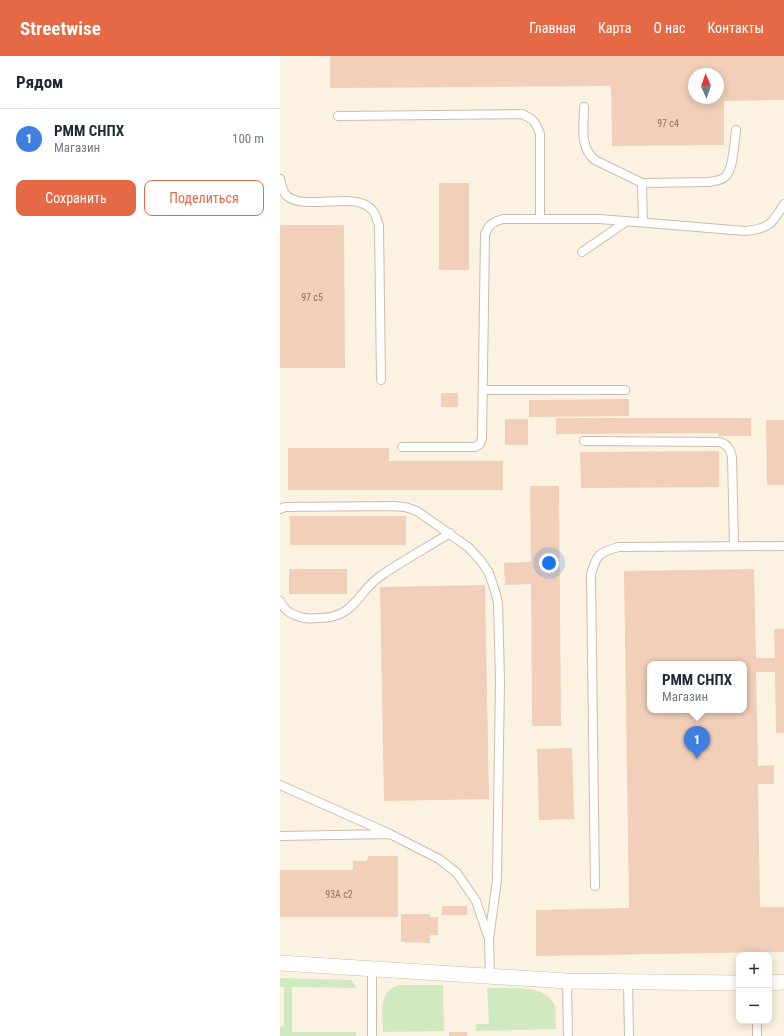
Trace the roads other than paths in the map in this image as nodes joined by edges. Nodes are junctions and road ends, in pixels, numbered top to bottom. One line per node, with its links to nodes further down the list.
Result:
1 (584, 108): 5 (lane)
2 (338, 116): 7 (lane)
3 (736, 130): 5 (lane)
4 (280, 179): 11 (lane)
5 (642, 183): 9 (lane)
6 (784, 204): 9 (lane)
7 (540, 219): 8 (lane); 12 (lane)
8 (627, 221): 9 (lane); 10 (lane)
9 (642, 222)
10 (582, 252)
11 (381, 380)
12 (483, 390): 13 (lane); 15 (lane)
13 (625, 390)
14 (584, 441): 18 (lane)
15 (402, 447)
16 (280, 509): 17 (lane)
17 (450, 533): 20 (lane); 25 (lane)
18 (734, 546): 19 (lane); 24 (lane)
19 (784, 546)
20 (280, 601)
21 (280, 784): 22 (lane)
22 (390, 834): 23 (lane); 25 (lane)
23 (280, 836)
24 (596, 886)
25 (489, 939): 28 (lane)
26 (280, 963): 27 (street)
27 (372, 969): 28 (street); 35 (lane)
28 (490, 977): 29 (street)
29 (567, 981): 30 (street); 36 (lane)
30 (628, 982): 32 (street); 37 (lane)
31 (784, 982): 33 (street)
32 (736, 983)
33 (772, 983)
34 (757, 1024): 38 (lane)
35 (372, 1036)
36 (568, 1036)
37 (629, 1036)
38 (757, 1036)

